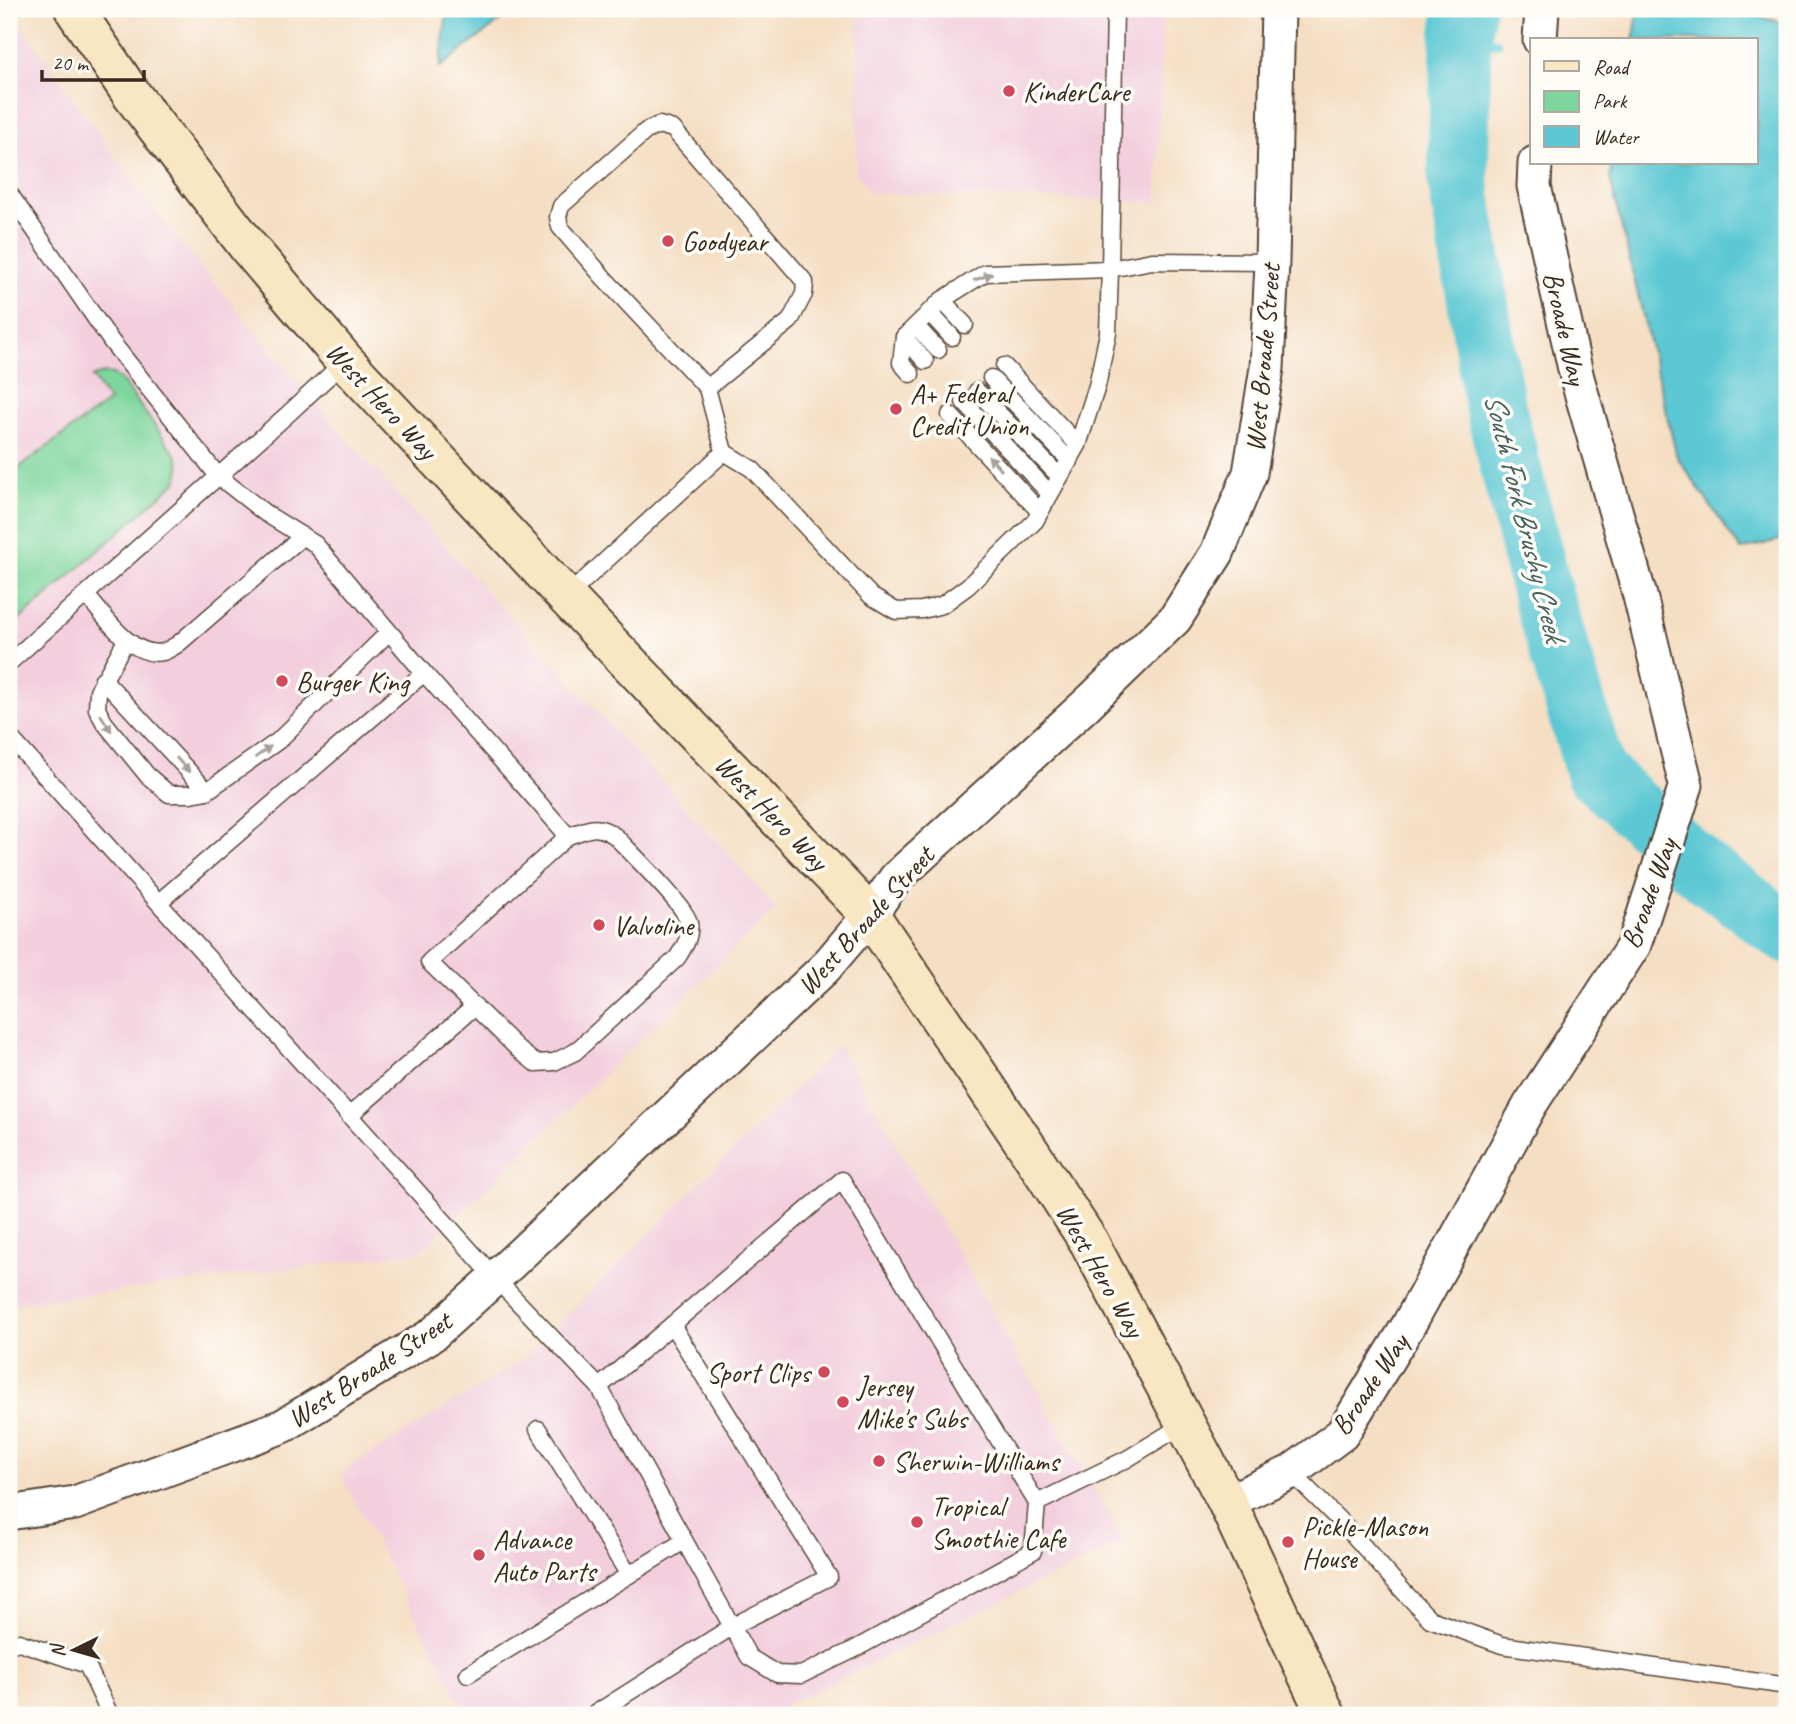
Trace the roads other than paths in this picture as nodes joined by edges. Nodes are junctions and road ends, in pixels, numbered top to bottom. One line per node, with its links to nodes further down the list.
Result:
1 (74, 9): 16 (main road, West Hero Way)
2 (1115, 9): 9 (lane)
3 (1278, 9): 8 (street, West Broade Street)
4 (1542, 9): 5 (street)
5 (1540, 38)
6 (1535, 164): 52 (street, Broade Way)
7 (9, 193): 28 (lane)
8 (1272, 262): 9 (lane); 44 (street, West Broade Street)
9 (1110, 269): 10 (lane, one-way to 9); 25 (lane)
10 (942, 300): 11 (lane); 12 (lane)
11 (929, 312): 13 (lane); 14 (lane)
12 (965, 325)
13 (910, 332): 15 (lane); 17 (lane); 19 (lane)
14 (952, 337)
15 (938, 350)
16 (345, 361): 28 (lane); 34 (main road, West Hero Way)
17 (925, 361)
18 (1004, 366): 25 (lane)
19 (911, 374)
20 (991, 378): 27 (lane)
21 (708, 388): 21 (lane); 26 (lane)
22 (977, 391): 29 (lane)
23 (964, 402): 30 (lane)
24 (950, 415): 31 (lane, one-way to 24)
25 (1079, 445): 27 (lane)
26 (724, 452): 31 (lane); 34 (lane)
27 (1070, 461): 29 (lane)
28 (218, 476): 32 (lane); 33 (lane)
29 (1060, 477): 30 (lane)
30 (1050, 494): 31 (lane)
31 (1040, 512)
32 (303, 536): 35 (lane); 36 (lane)
33 (86, 595): 36 (lane); 37 (lane)
34 (566, 597): 44 (main road, West Hero Way)
35 (389, 632): 38 (lane); 41 (lane, one-way to 35)
36 (126, 640): 39 (lane)
37 (9, 663)
38 (424, 673): 42 (lane); 43 (lane)
39 (103, 679): 41 (lane, one-way to 41); 41 (lane, one-way to 41)
40 (9, 736): 43 (lane)
41 (207, 791)
42 (568, 836): 45 (lane); 45 (lane)
43 (159, 902): 46 (lane)
44 (870, 915): 47 (street, West Broade Street); 50 (main road, West Hero Way)
45 (475, 1006): 46 (lane)
46 (349, 1116): 47 (lane)
47 (495, 1278): 49 (lane); 55 (street, West Broade Street)
48 (672, 1325): 49 (lane); 54 (lane); 58 (lane)
49 (599, 1387): 56 (lane)
50 (1186, 1423): 53 (main road, West Hero Way); 54 (lane)
51 (538, 1429): 57 (lane)
52 (1290, 1472): 53 (street, Broade Way); 61 (lane)
53 (1227, 1502): 64 (main road, West Hero Way)
54 (1037, 1503): 58 (lane)
55 (9, 1513)
56 (684, 1541): 57 (lane); 58 (lane)
57 (629, 1575): 60 (lane)
58 (733, 1626): 63 (lane)
59 (9, 1645): 62 (lane)
60 (468, 1674)
61 (1787, 1686)
62 (110, 1715)
63 (593, 1715)
64 (1326, 1715)

